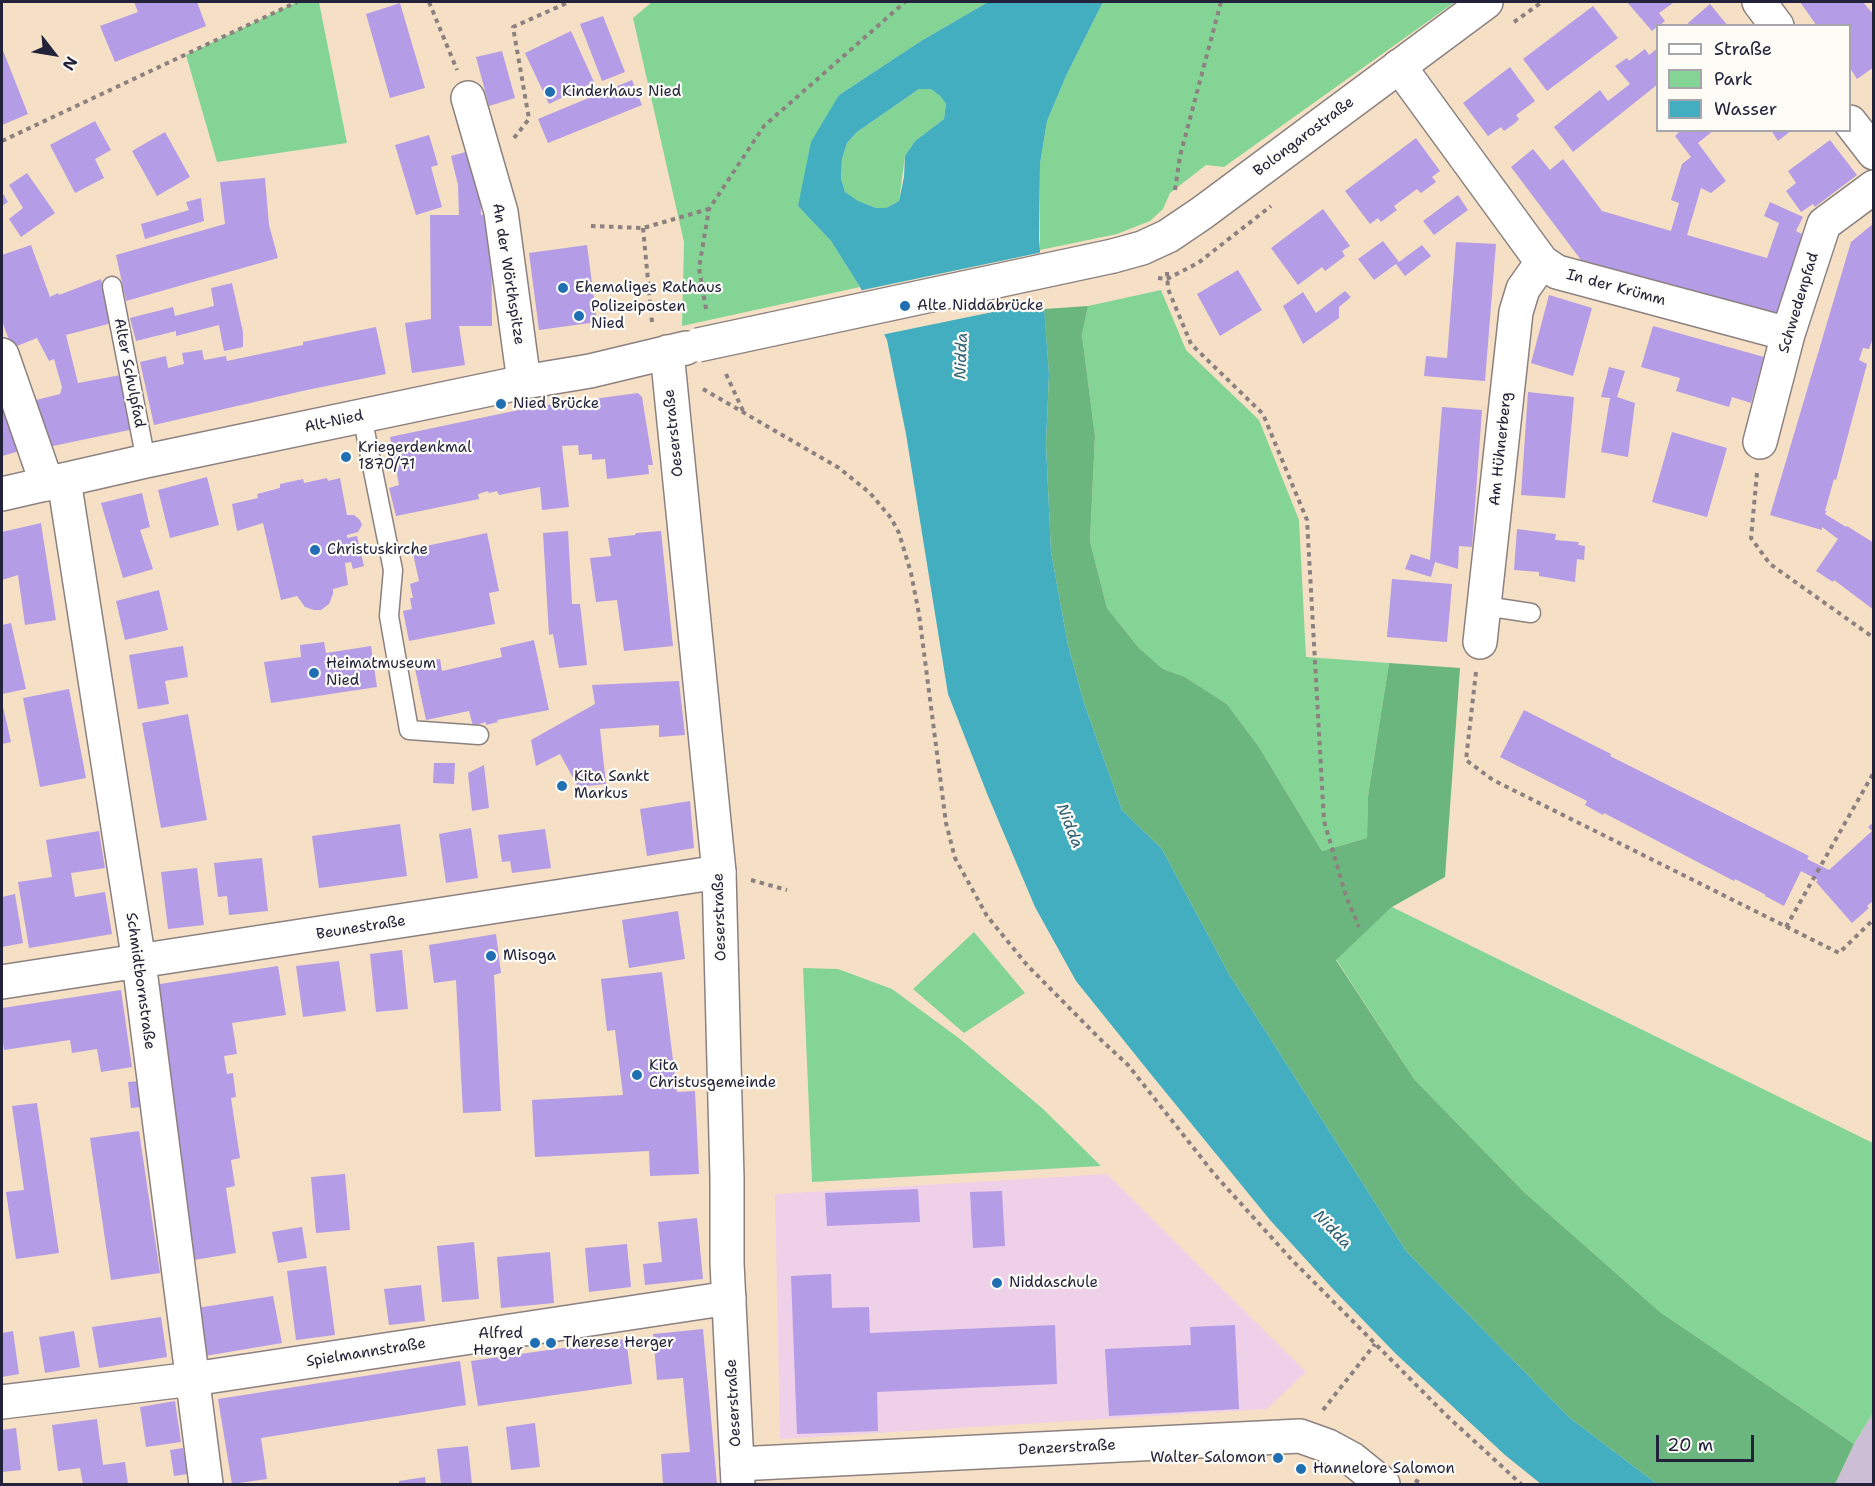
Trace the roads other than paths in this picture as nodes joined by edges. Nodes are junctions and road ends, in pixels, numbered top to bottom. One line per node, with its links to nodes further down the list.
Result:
1 (1486, 2): 4 (street, Bolongarostraße)
2 (1759, 2): 3 (street)
3 (1776, 24)
4 (1399, 66): 9 (street, In der Krümm); 12 (street, Bolongarostraße, bridge)
5 (468, 98): 14 (street, An der Wörthspitze)
6 (1851, 123): 7 (street)
7 (1874, 153)
8 (1874, 187): 11 (street, Schwedenpfad)
9 (1542, 262): 11 (street, In der Krümm); 20 (street, Am Hühnerberg)
10 (112, 286): 17 (lane, Alter Schulpfad)
11 (1788, 334): 16 (street, Schwedenpfad)
12 (681, 336): 14 (street, Alt-Nied); 24 (street, Oeserstraße)
13 (2, 355): 18 (street, Schmidtbornstraße)
14 (524, 382): 15 (street, Alt-Nied)
15 (362, 416): 17 (street, Alt-Nied); 23 (lane)
16 (1760, 442)
17 (146, 460): 18 (street, Alt-Nied)
18 (55, 482): 19 (street, Alt-Nied); 25 (street, Schmidtbornstraße)
19 (2, 494)
20 (1485, 606): 21 (lane); 22 (street, Am Hühnerberg)
21 (1531, 613)
22 (1480, 642)
23 (478, 735)
24 (719, 872): 25 (street, Beunestraße); 27 (street, Oeserstraße)
25 (139, 962): 26 (street, Beunestraße); 28 (street, Schmidtbornstraße)
26 (2, 982)
27 (729, 1298): 28 (street, Spielmannstraße); 30 (street, Oeserstraße)
28 (193, 1379): 29 (street, Spielmannstraße); 31 (street, Schmidtbornstraße)
29 (2, 1402)
30 (738, 1474): 32 (street, Denzerstraße)
31 (206, 1485)
32 (1383, 1485)

